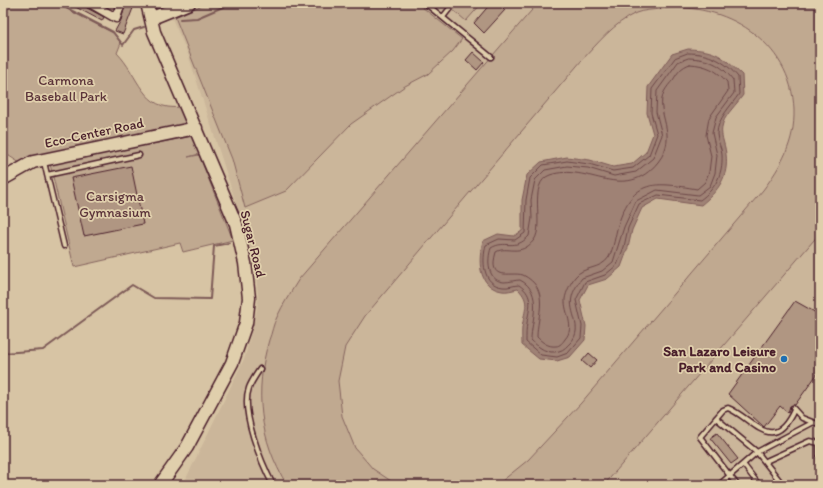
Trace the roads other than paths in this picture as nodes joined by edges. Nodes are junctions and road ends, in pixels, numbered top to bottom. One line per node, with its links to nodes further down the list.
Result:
1 (90, 3): 2 (street)
2 (121, 3)
3 (189, 3): 8 (main road)
4 (425, 3): 7 (lane)
5 (454, 3): 7 (lane)
6 (149, 4): 8 (main road, Sugar Road)
7 (443, 17): 9 (lane)
8 (152, 18): 10 (main road, Sugar Road)
9 (491, 57)
10 (196, 128): 12 (main road, Eco-Center Road); 24 (main road, Sugar Road)
11 (139, 155): 13 (lane)
12 (44, 160): 13 (lane); 14 (main road, Eco-Center Road)
13 (47, 176): 15 (lane)
14 (3, 179)
15 (64, 246)
16 (260, 369): 25 (lane)
17 (716, 418): 18 (lane); 20 (lane); 23 (lane)
18 (812, 423): 19 (lane); 20 (lane)
19 (820, 425)
20 (757, 452): 21 (lane); 22 (lane)
21 (766, 462): 29 (lane); 30 (lane)
22 (743, 464): 23 (lane); 28 (lane)
23 (729, 476): 26 (lane); 27 (lane)
24 (160, 485)
25 (273, 485)
26 (719, 485)
27 (737, 485)
28 (759, 485)
29 (783, 485)
30 (820, 485)

